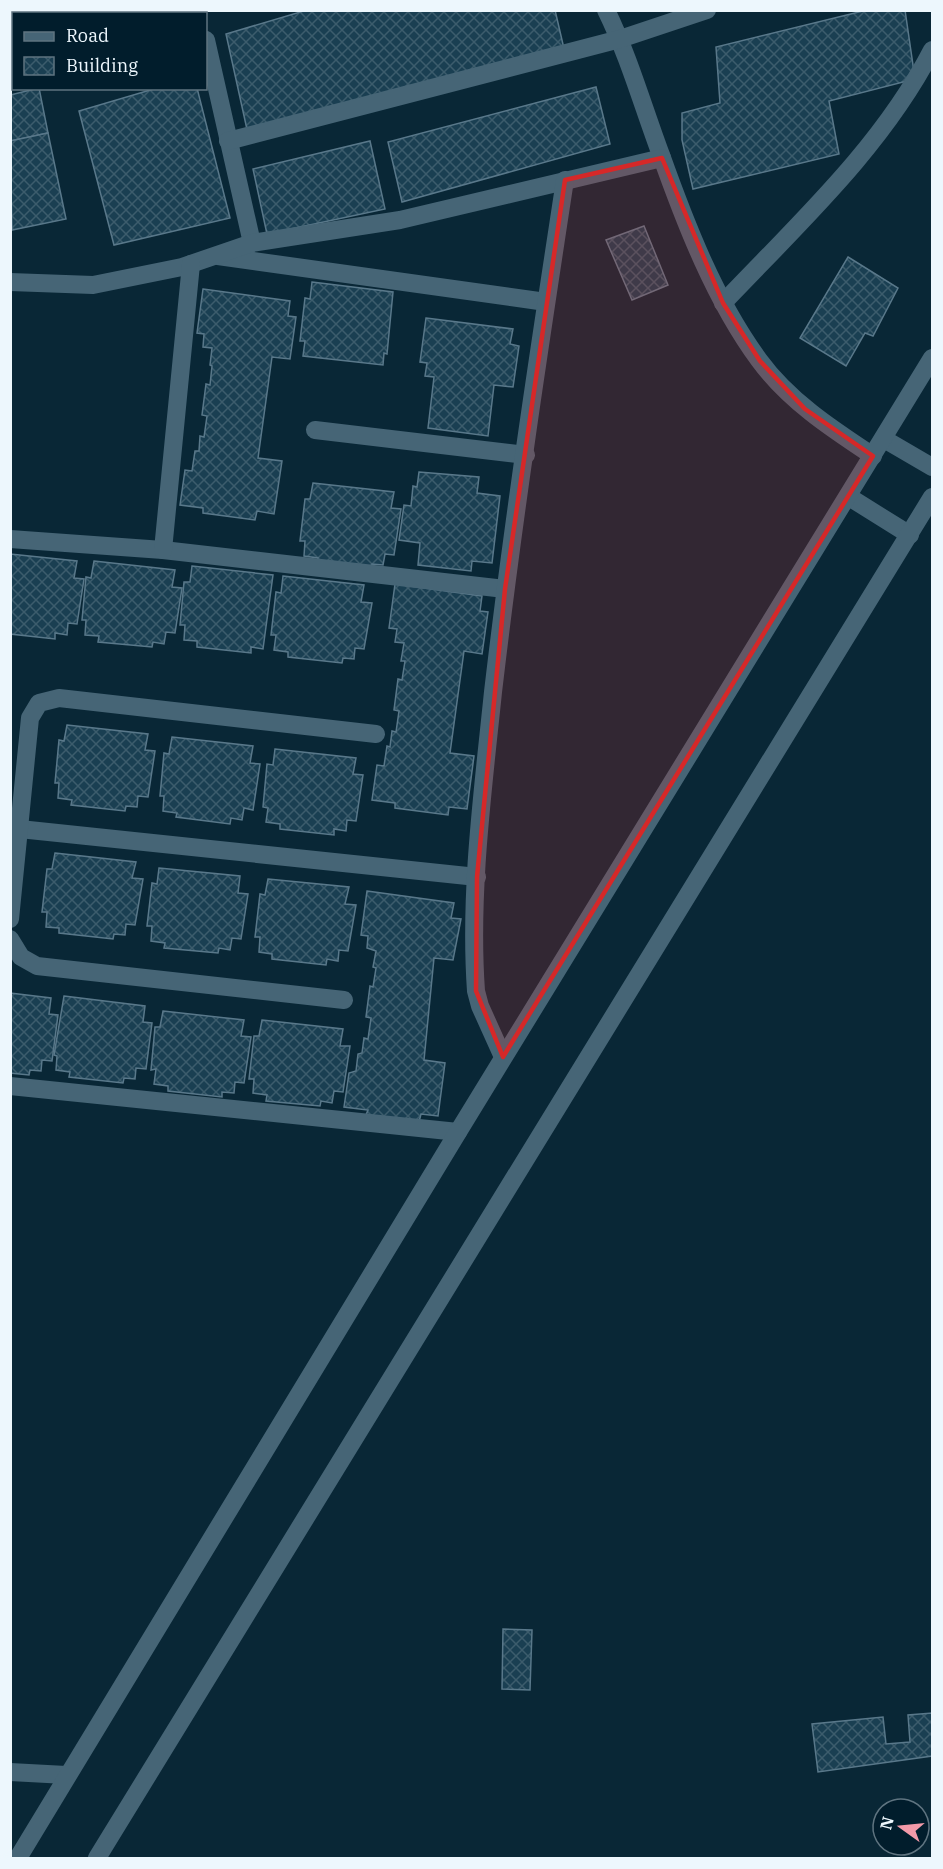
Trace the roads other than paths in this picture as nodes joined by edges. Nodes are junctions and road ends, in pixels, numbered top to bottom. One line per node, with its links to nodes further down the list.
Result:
1 (606, 10): 3 (street)
2 (707, 10): 3 (street)
3 (620, 39): 6 (street); 7 (street)
4 (207, 45): 6 (street)
5 (933, 50): 14 (street)
6 (228, 141): 9 (street)
7 (662, 158): 8 (street); 14 (street)
8 (565, 180): 9 (street); 13 (street)
9 (252, 243): 10 (street)
10 (214, 256): 11 (street); 13 (street)
11 (191, 264): 12 (street); 25 (street)
12 (10, 282)
13 (546, 302): 18 (street)
14 (723, 303): 19 (street)
15 (933, 358): 17 (street)
16 (315, 430): 18 (street)
17 (884, 439): 19 (street); 20 (street)
18 (526, 455): 26 (street)
19 (873, 456): 21 (street)
20 (933, 466)
21 (849, 497): 23 (street); 33 (street)
22 (933, 497): 23 (street)
23 (910, 535): 39 (street)
24 (10, 539): 25 (street)
25 (163, 550): 26 (street)
26 (505, 589): 29 (street)
27 (375, 734): 28 (street)
28 (15, 828): 29 (street); 30 (street)
29 (477, 878): 33 (street)
30 (10, 919)
31 (10, 939): 32 (street)
32 (344, 1000)
33 (503, 1058): 35 (street)
34 (10, 1086): 35 (street)
35 (458, 1132): 37 (street)
36 (10, 1772): 37 (street)
37 (66, 1775): 38 (street)
38 (18, 1858)
39 (97, 1858)

